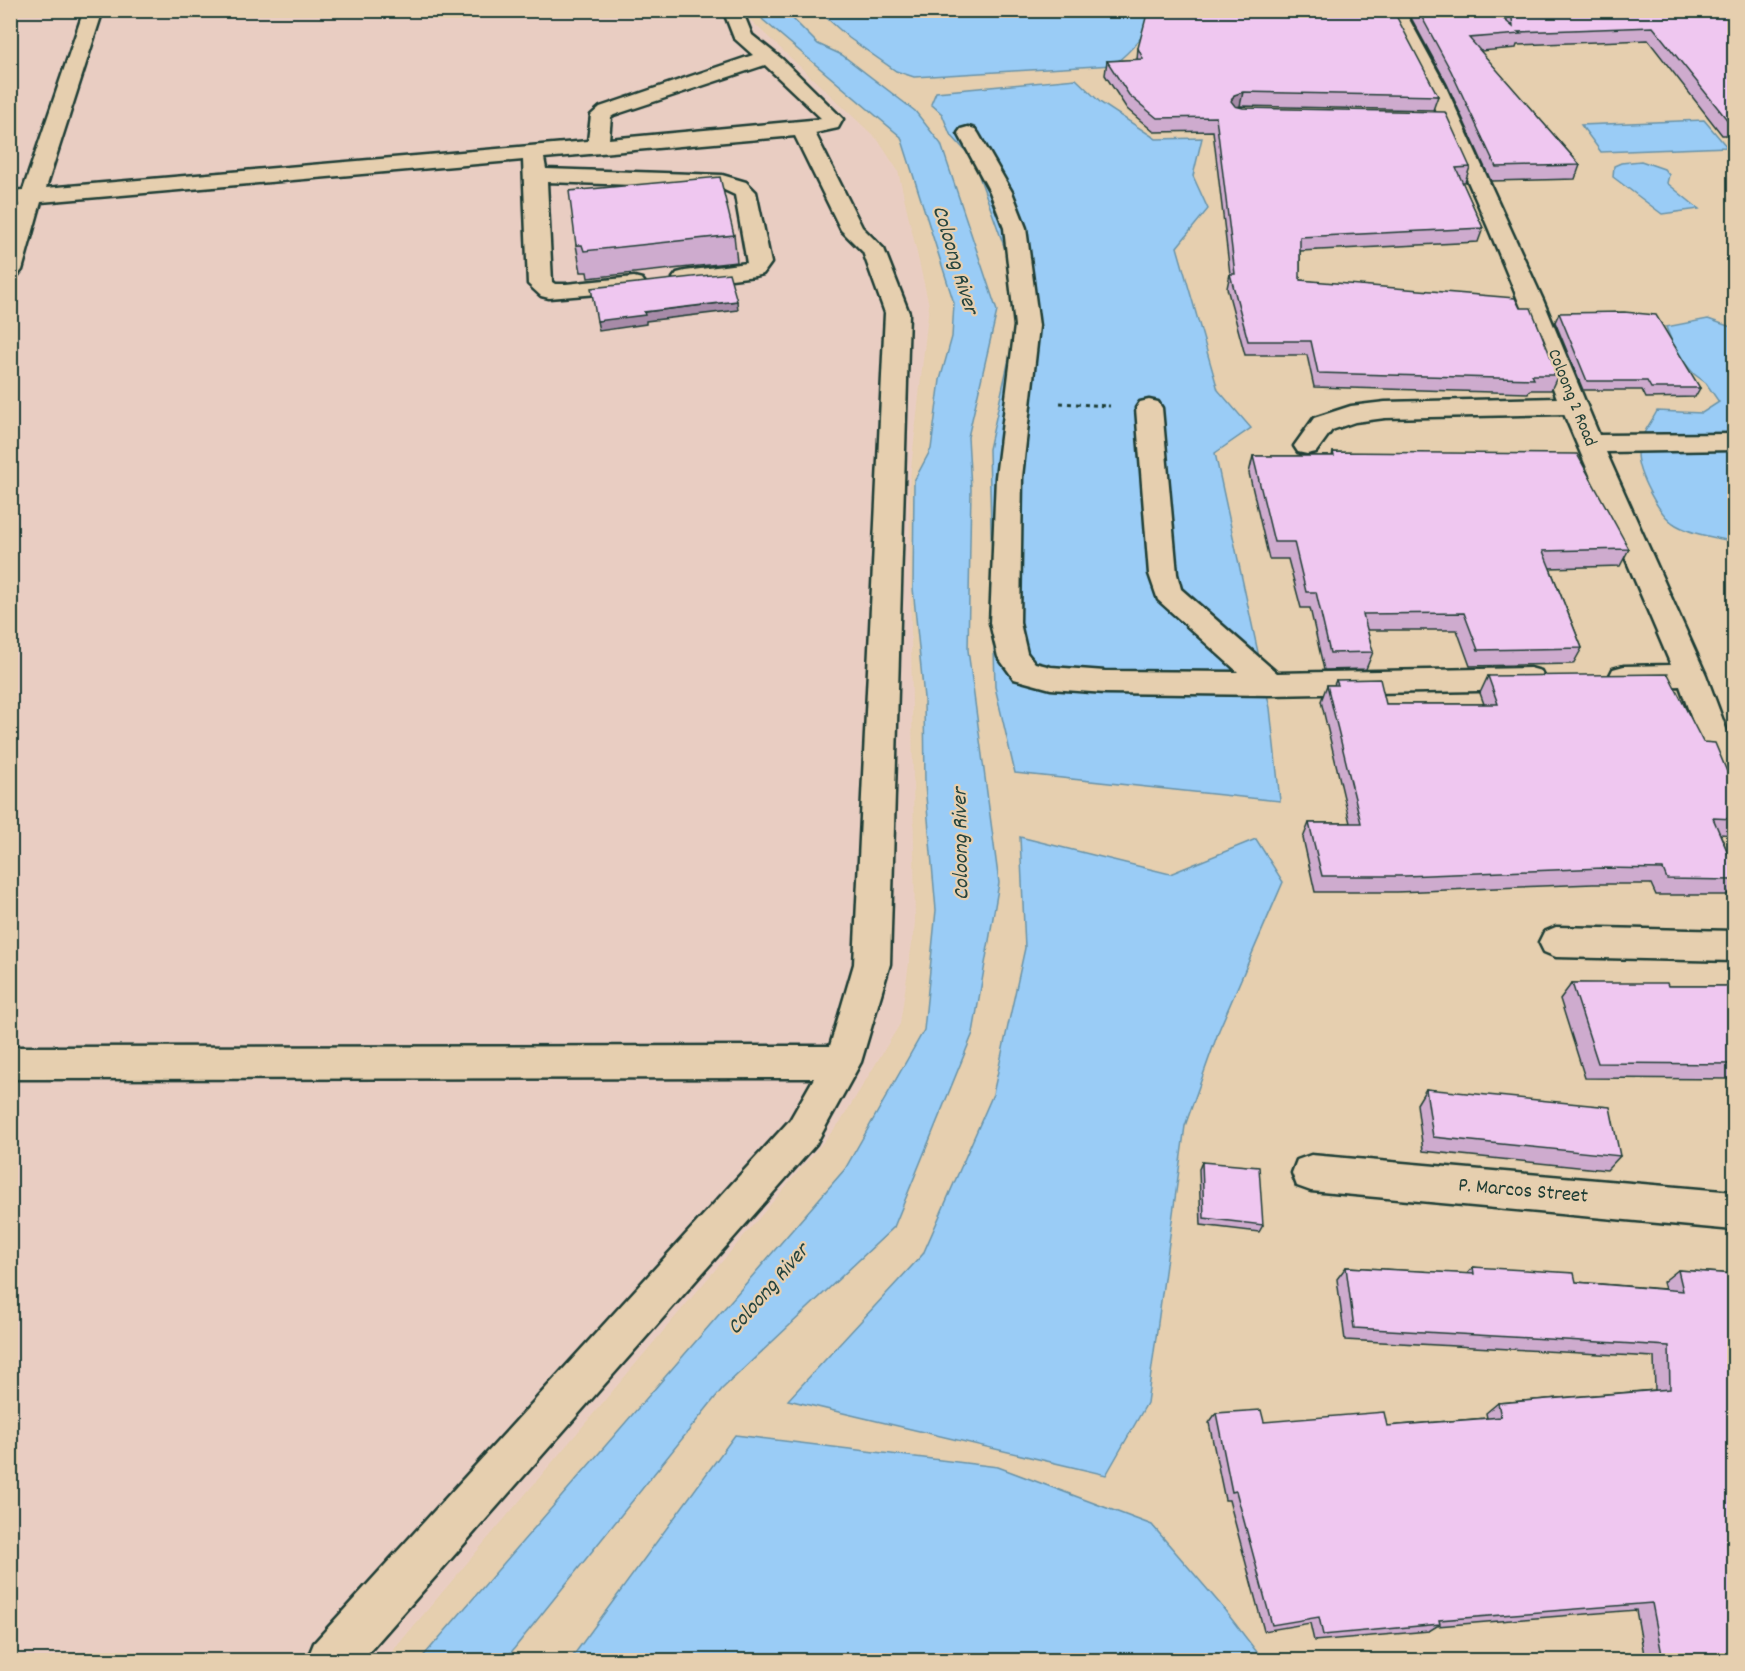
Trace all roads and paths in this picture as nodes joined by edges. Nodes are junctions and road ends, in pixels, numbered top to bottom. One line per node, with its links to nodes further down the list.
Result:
1 (94, 10): 9 (street)
2 (732, 10): 4 (street)
3 (1394, 10): 12 (street, Coloong 2 Road)
4 (768, 57): 5 (street); 7 (street)
5 (802, 129): 7 (street); 24 (street)
6 (968, 133): 11 (street)
7 (598, 147): 8 (street)
8 (535, 164): 8 (street); 9 (street)
9 (21, 197): 10 (street)
10 (10, 270)
11 (1018, 401): 13 (path); 20 (street)
12 (1573, 406): 15 (street, Coloong 2 Road); 16 (street)
13 (1149, 408): 20 (street)
14 (1734, 442): 15 (street)
15 (1589, 444): 17 (street, Coloong 2 Road)
16 (1306, 446)
17 (1691, 675): 19 (street); 21 (street, Coloong 2 Road)
18 (1559, 678): 20 (street)
19 (1595, 678)
20 (1270, 684)
21 (1734, 792)
22 (1556, 942): 23 (street)
23 (1734, 946)
24 (843, 1062): 25 (street); 28 (street)
25 (10, 1063)
26 (1311, 1173): 27 (street, P. Marcos Street)
27 (1734, 1211)
28 (332, 1660)

